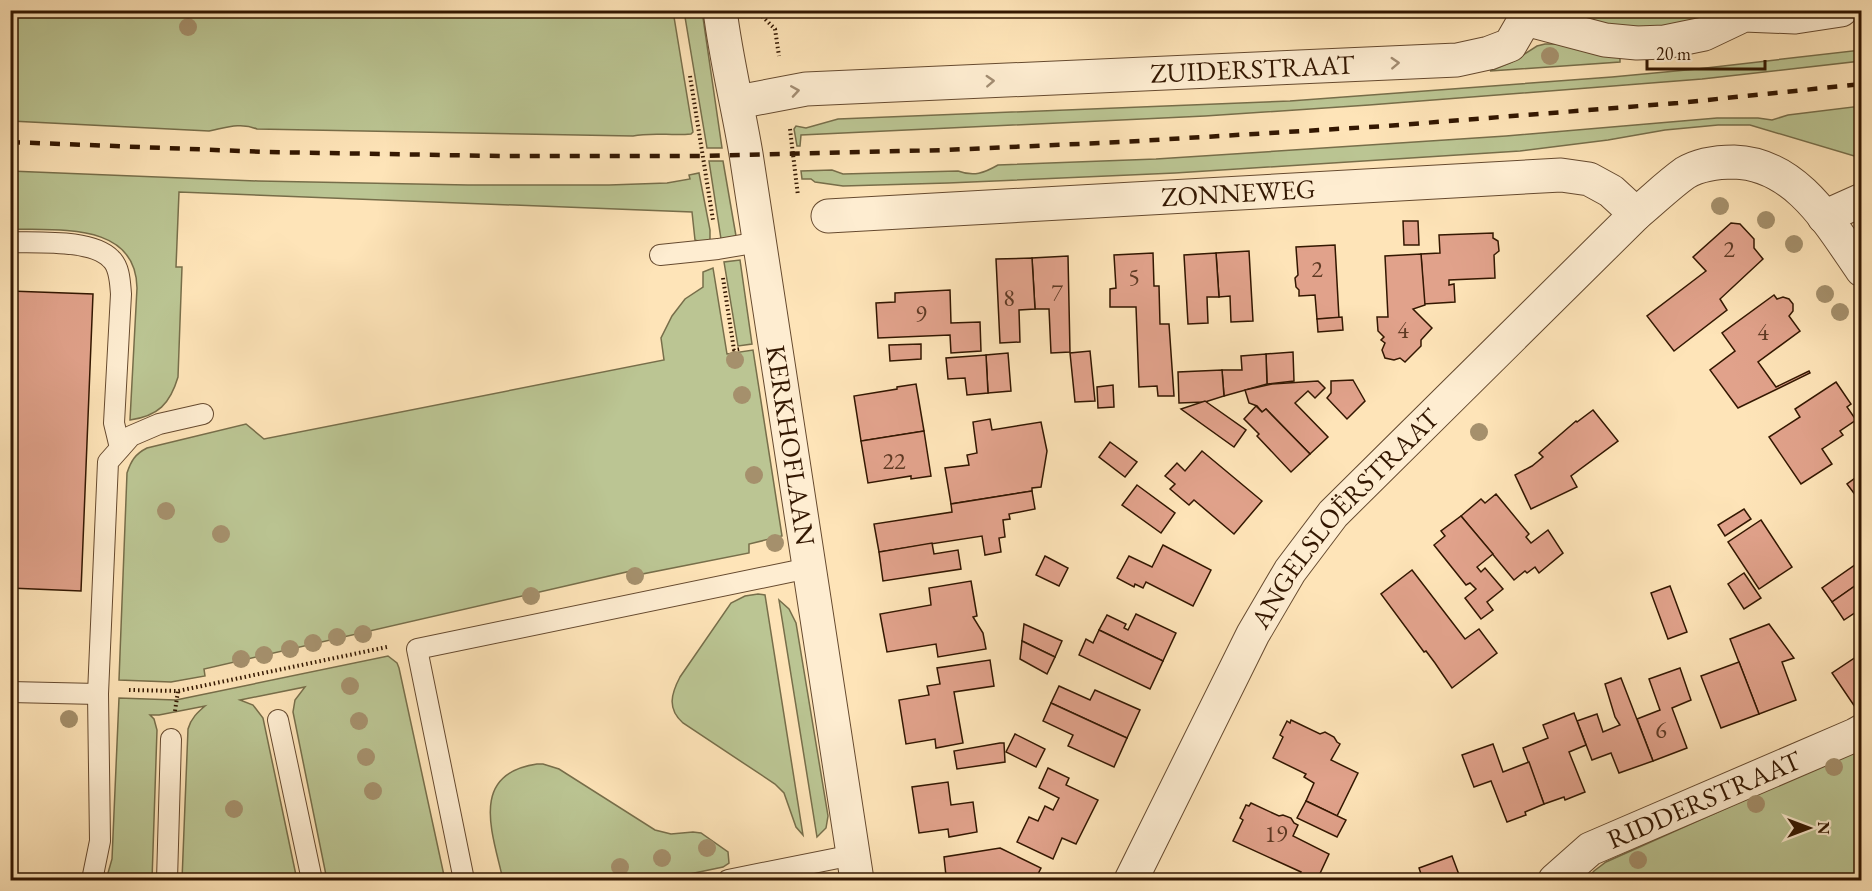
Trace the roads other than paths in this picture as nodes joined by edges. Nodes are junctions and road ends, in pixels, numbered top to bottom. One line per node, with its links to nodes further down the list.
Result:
1 (720, 10): 5 (street, KERKHOFLAAN)
2 (1841, 10): 3 (street)
3 (1746, 13): 4 (street, ZUIDERSTRAAT)
4 (1526, 15): 5 (street, ZUIDERSTRAAT, one-way to 4)
5 (738, 102): 11 (street, KERKHOFLAAN)
6 (1862, 200): 9 (street)
7 (1636, 214): 8 (street, ZONNEWEG); 9 (street, ANGELSLOËRSTRAAT); 28 (street, ANGELSLOËRSTRAAT)
8 (828, 216)
9 (1824, 217): 13 (street, ANGELSLOËRSTRAAT)
10 (10, 242): 15 (lane)
11 (759, 242): 12 (lane); 16 (street, KERKHOFLAAN)
12 (660, 255)
13 (1862, 270)
14 (203, 414): 15 (lane)
15 (120, 448): 18 (lane)
16 (809, 568): 22 (street, KERKHOFLAAN); 26 (lane)
17 (10, 692): 18 (lane)
18 (98, 694): 23 (lane)
19 (278, 720): 25 (lane)
20 (1862, 731): 29 (street, RIDDERSTRAAT)
21 (171, 739): 24 (lane)
22 (849, 865): 27 (lane)
23 (92, 880)
24 (167, 880)
25 (312, 880)
26 (464, 880)
27 (728, 880)
28 (1131, 880)
29 (1555, 880)

